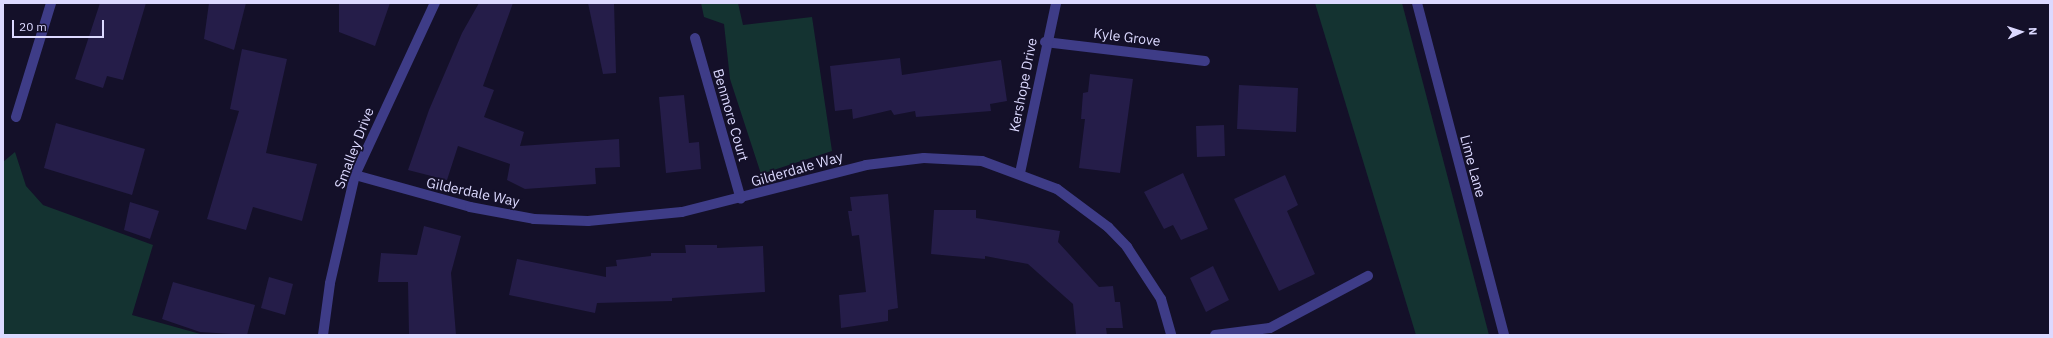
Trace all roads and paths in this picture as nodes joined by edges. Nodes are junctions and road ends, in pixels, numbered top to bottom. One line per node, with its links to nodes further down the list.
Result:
1 (51, 3): 8 (street)
2 (435, 3): 10 (street, Smalley Drive)
3 (1056, 3): 6 (street, Kershope Drive)
4 (1417, 3): 16 (street, Lime Lane)
5 (695, 38): 11 (street, Benmore Court)
6 (1045, 42): 7 (street, Kyle Grove); 9 (street, Kershope Drive)
7 (1205, 61)
8 (16, 117)
9 (1020, 173): 11 (street, Gilderdale Way); 14 (street, Gilderdale Way)
10 (355, 175): 11 (street, Gilderdale Way); 13 (street, Smalley Drive)
11 (741, 199)
12 (1368, 276): 15 (street)
13 (322, 335)
14 (1171, 335)
15 (1215, 335)
16 (1504, 335)

